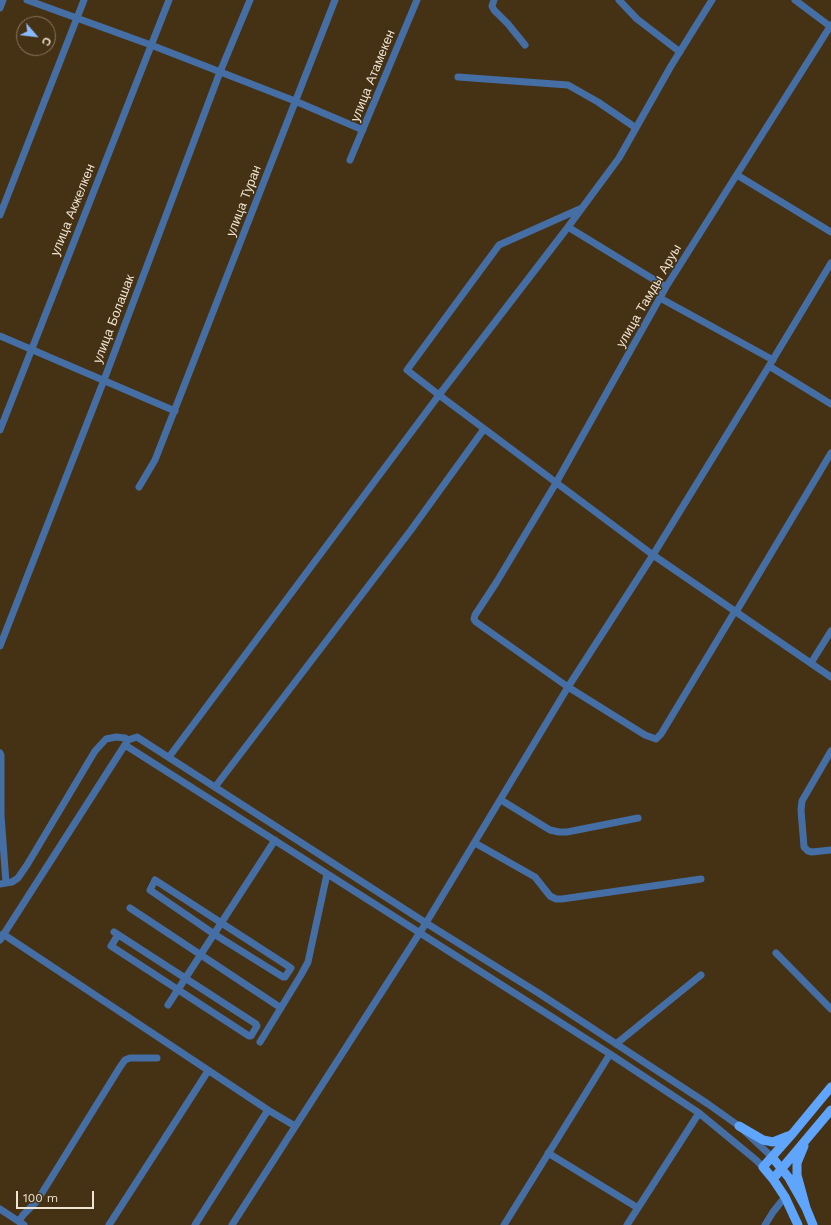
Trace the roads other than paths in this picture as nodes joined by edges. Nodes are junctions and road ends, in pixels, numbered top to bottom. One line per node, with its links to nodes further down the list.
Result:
1 (3, 0): 12 (street)
2 (27, 0): 13 (street)
3 (84, 0): 13 (street)
4 (169, 0): 15 (street, улица Акжелкен)
5 (250, 0): 18 (street, улица Болашак)
6 (334, 0): 20 (street, улица Туран)
7 (417, 0): 22 (street, улица Атамекен)
8 (494, 0): 16 (street)
9 (619, 0): 17 (street)
10 (712, 0): 17 (street)
11 (795, 0): 14 (street)
12 (0, 8)
13 (77, 18): 15 (street); 26 (street)
14 (831, 26): 24 (street, улица Тамды Аруы)
15 (151, 45): 18 (street); 33 (street, улица Акжелкен)
16 (525, 45)
17 (680, 52): 21 (street)
18 (220, 72): 20 (street); 35 (street, улица Болашак)
19 (458, 77): 21 (street)
20 (295, 101): 22 (street); 38 (street, улица Туран)
21 (636, 128): 25 (street)
22 (363, 130): 23 (street, улица Атамекен)
23 (350, 160)
24 (737, 174): 28 (street); 30 (street, улица Тамды Аруы)
25 (582, 208): 27 (street); 36 (street)
26 (0, 215)
27 (568, 227): 30 (street); 36 (street)
28 (831, 232)
29 (831, 263): 34 (street)
30 (666, 287): 31 (street, улица Тамды Аруы)
31 (660, 298): 34 (street); 42 (street, улица Тамды Аруы)
32 (0, 336): 33 (street)
33 (31, 349): 35 (street); 40 (street, улица Акжелкен)
34 (771, 363): 37 (street); 44 (street)
35 (104, 380): 38 (street); 47 (street, улица Болашак)
36 (439, 395): 39 (street); 54 (street)
37 (831, 404)
38 (175, 411): 43 (street, улица Туран)
39 (484, 429): 42 (street); 55 (street)
40 (0, 430)
41 (831, 454): 45 (street)
42 (556, 483): 44 (street); 50 (street, улица Тамды Аруы)
43 (138, 487)
44 (653, 555): 45 (street); 50 (street)
45 (736, 611): 48 (street); 50 (street, улица Тамды Аруы)
46 (831, 631): 48 (street)
47 (0, 646)
48 (811, 663): 49 (street)
49 (831, 677)
50 (568, 688): 56 (street)
51 (127, 742): 54 (street); 58 (street); 63 (street); 72 (street)
52 (0, 752): 63 (street)
53 (831, 752): 60 (street)
54 (169, 757): 55 (street)
55 (215, 787): 66 (street)
56 (501, 800): 57 (street); 59 (street)
57 (638, 818)
58 (275, 840): 61 (street); 67 (street)
59 (475, 843): 62 (street); 65 (street)
60 (831, 850)
61 (327, 874): 71 (street); 79 (street)
62 (701, 879)
63 (3, 884)
64 (130, 908): 74 (street)
65 (433, 912): 66 (street); 68 (street); 69 (street)
66 (417, 916): 68 (street)
67 (221, 923): 70 (street); 70 (street); 70 (street)
68 (426, 923): 69 (street); 71 (street)
69 (437, 930): 82 (street)
70 (214, 934): 74 (street)
71 (420, 934): 83 (street); 90 (street)
72 (2, 937): 85 (street)
73 (776, 953): 80 (street)
74 (200, 955): 76 (street); 79 (street)
75 (702, 975): 82 (street)
76 (186, 978): 77 (street); 77 (street); 77 (street)
77 (178, 989): 78 (street)
78 (168, 1005)
79 (281, 1008): 81 (street)
80 (831, 1009)
81 (260, 1042)
82 (616, 1044): 91 (street)
83 (610, 1054): 89 (street); 94 (street)
84 (157, 1058): 103 (street)
85 (208, 1071): 87 (street); 104 (street)
86 (831, 1088): 92 (main road)
87 (268, 1110): 90 (street); 105 (street)
88 (831, 1110): 93 (main road)
89 (699, 1113): 96 (street); 100 (street)
90 (295, 1126): 106 (street)
91 (739, 1126): 92 (main road); 95 (street)
92 (793, 1133): 95 (main road)
93 (812, 1133): 97 (main road); 101 (main road)
94 (548, 1153): 100 (street); 107 (street)
95 (772, 1157): 96 (main road); 97 (main road)
96 (762, 1167): 98 (main road)
97 (782, 1168): 98 (main road); 101 (main road)
98 (773, 1179): 99 (main road)
99 (785, 1197): 109 (street); 110 (main road)
100 (638, 1208): 108 (street)
101 (806, 1208): 111 (main road)
102 (0, 1209): 103 (street)
103 (22, 1223)
104 (109, 1225)
105 (195, 1225)
106 (232, 1225)
107 (504, 1225)
108 (627, 1225)
109 (765, 1225)
110 (798, 1225)
111 (814, 1225)

